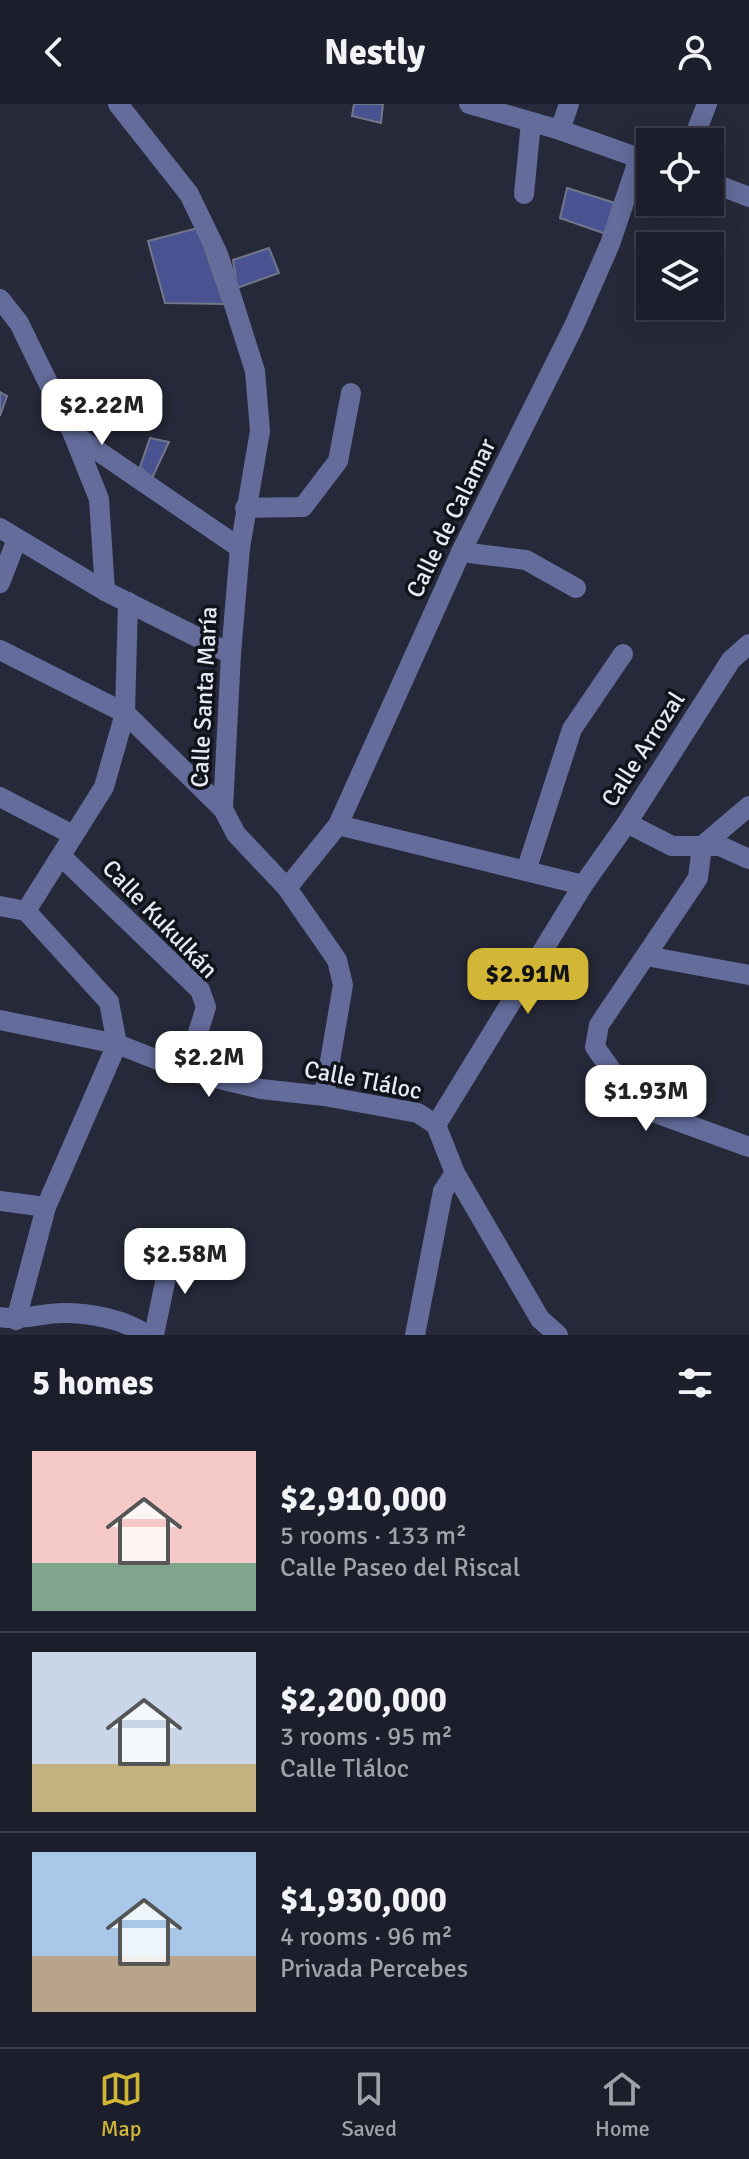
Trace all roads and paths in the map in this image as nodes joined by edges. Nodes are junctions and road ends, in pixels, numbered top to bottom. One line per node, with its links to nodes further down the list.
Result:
1 (118, 104): 16 (street, Calle Santa María)
2 (569, 104): 7 (street)
3 (707, 104): 6 (street)
4 (478, 105): 5 (street)
5 (531, 122): 7 (street); 11 (street)
6 (698, 128)
7 (560, 130): 8 (street)
8 (636, 157)
9 (636, 180): 19 (street, Calle de Calamar)
10 (724, 187): 12 (street)
11 (524, 194)
12 (749, 197)
13 (0, 299): 15 (street)
14 (351, 393): 16 (street)
15 (73, 434): 18 (street); 22 (street)
16 (245, 508): 18 (street, Calle Santa María)
17 (8, 533): 20 (street); 22 (street)
18 (240, 548): 26 (street, Calle Santa María)
19 (461, 552): 21 (street); 33 (street, Calle de Calamar)
20 (0, 583)
21 (576, 588)
22 (105, 591): 23 (street)
23 (128, 602): 26 (street); 28 (street)
24 (749, 644): 32 (street, Calle Arrozal)
25 (0, 650): 28 (street)
26 (231, 654): 31 (street, Calle Santa María)
27 (623, 654): 38 (street)
28 (125, 713): 31 (street); 34 (street)
29 (0, 797): 34 (street)
30 (749, 806): 35 (street)
31 (223, 809): 40 (street, Calle Santa María)
32 (627, 823): 35 (street); 39 (street, Calle Arrozal)
33 (338, 825): 38 (street); 40 (street, Calle de Calamar)
34 (73, 835): 36 (street)
35 (702, 846): 37 (street); 43 (street)
36 (62, 857): 42 (street); 47 (street, Calle Kukulkán)
37 (749, 859)
38 (526, 871): 39 (street)
39 (583, 885): 49 (street, Calle Arrozal)
40 (287, 888): 48 (street, Calle Santa María)
41 (0, 906): 42 (street)
42 (26, 911): 46 (street)
43 (646, 956): 44 (street); 50 (street)
44 (749, 975)
45 (0, 1020): 46 (street, Calle Tláloc)
46 (117, 1044): 47 (street, Calle Tláloc); 53 (street)
47 (186, 1071): 48 (street, Calle Tláloc)
48 (324, 1096): 49 (street, Calle Tláloc)
49 (436, 1125): 51 (street)
50 (749, 1147)
51 (455, 1173): 58 (street); 59 (street)
52 (0, 1201): 53 (street)
53 (46, 1207): 55 (street)
54 (172, 1248): 57 (street)
55 (8, 1318): 56 (street)
56 (147, 1335)
57 (154, 1335)
58 (415, 1335)
59 (558, 1335)

